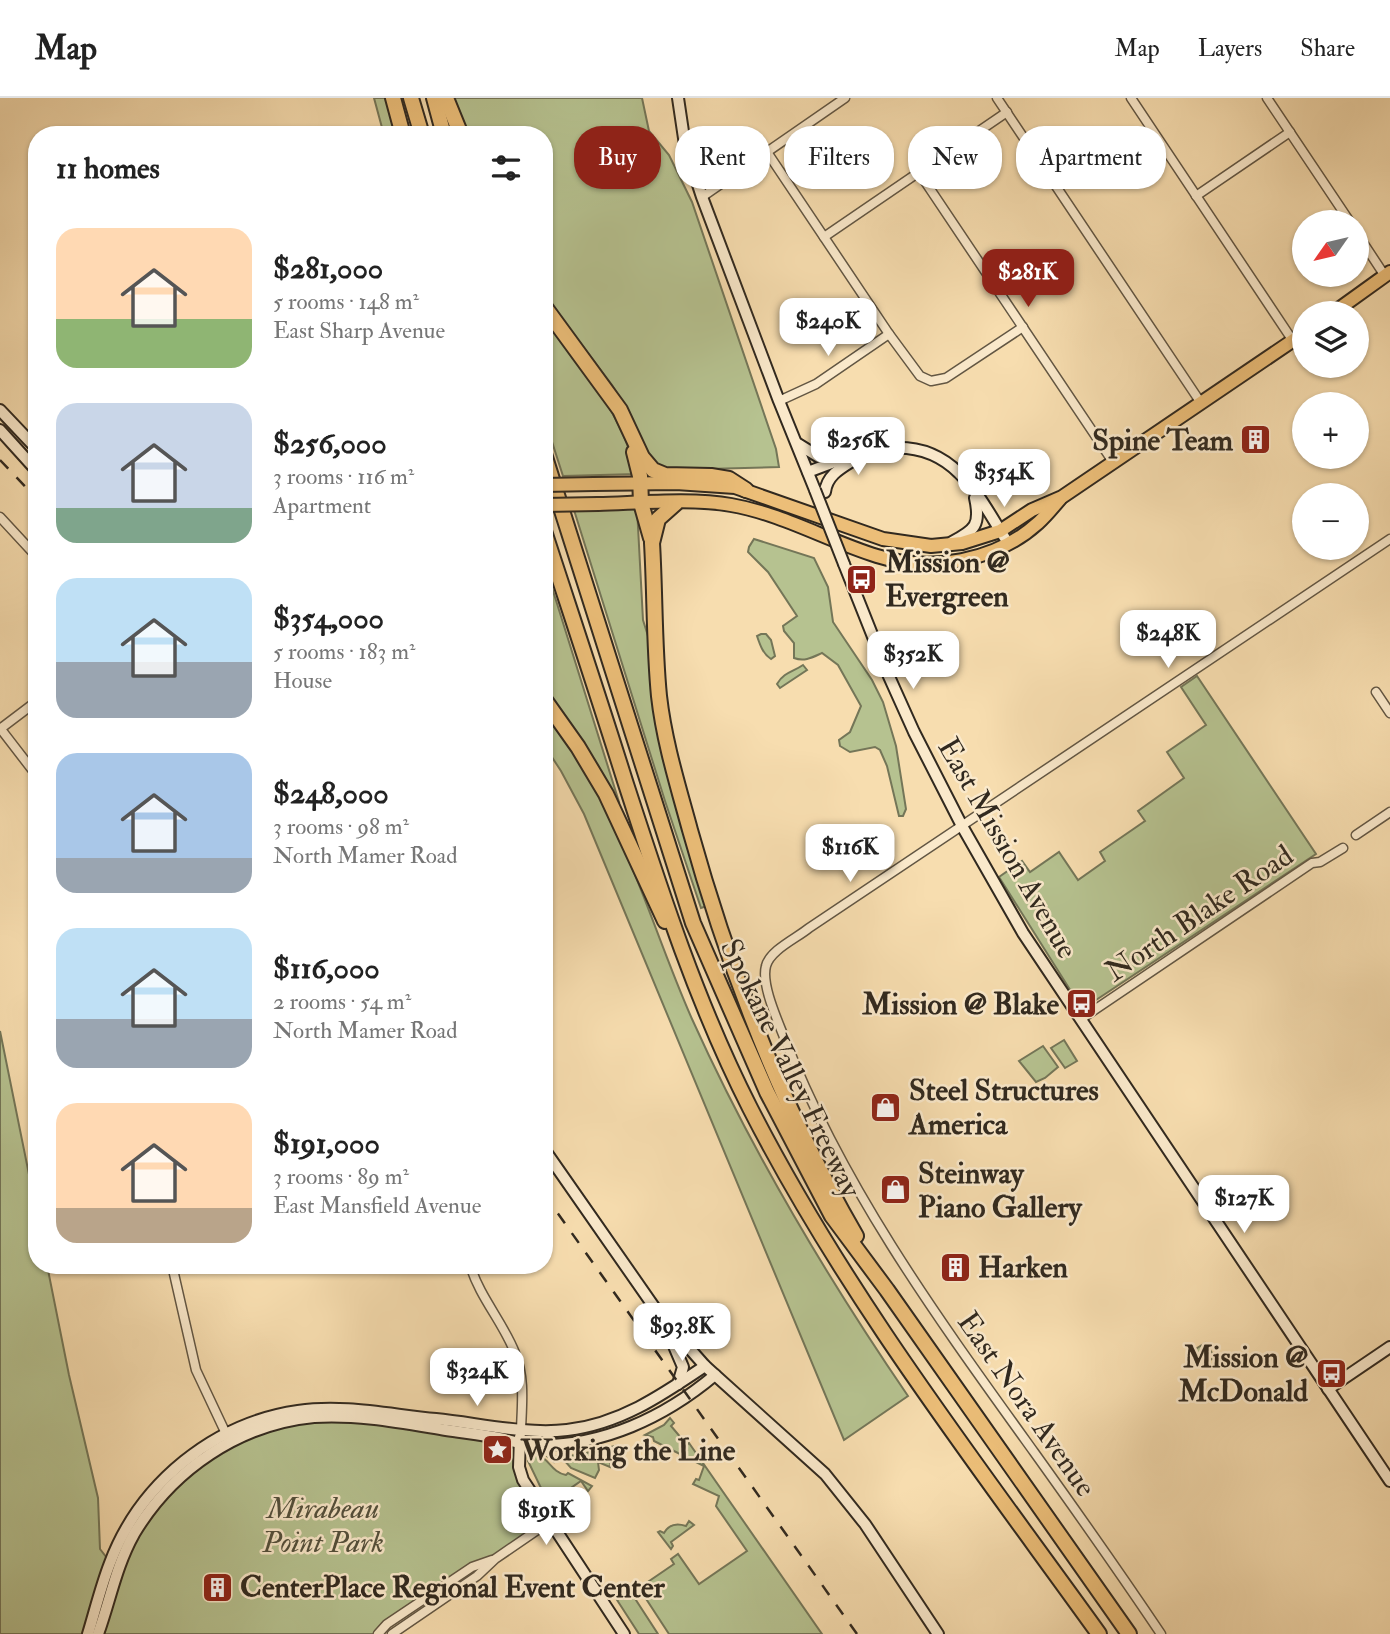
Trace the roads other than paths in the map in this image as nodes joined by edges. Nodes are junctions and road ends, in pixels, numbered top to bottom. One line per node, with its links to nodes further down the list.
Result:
1 (393, 98): 11 (highway)
2 (411, 98): 12 (highway)
3 (434, 98): 13 (highway)
4 (446, 98): 14 (highway)
5 (678, 98): 23 (street)
6 (845, 98): 17 (street)
7 (998, 98): 10 (street)
8 (1131, 98): 22 (street)
9 (1267, 98): 16 (street)
10 (1007, 112): 15 (street); 35 (street)
11 (401, 126)
12 (419, 126)
13 (442, 126)
14 (457, 126)
15 (986, 126)
16 (1290, 132): 22 (street); 24 (street)
17 (770, 150)
18 (770, 156): 25 (street)
19 (908, 179): 25 (street)
20 (714, 189): 23 (street)
21 (930, 189): 30 (street)
22 (1196, 196): 31 (street)
23 (702, 197): 34 (street)
24 (1342, 210)
25 (824, 237): 32 (street)
26 (1369, 249): 27 (street)
27 (1388, 274): 28 (main road)
28 (1350, 301)
29 (553, 318): 37 (highway)
30 (1023, 327): 32 (street); 44 (street)
31 (1292, 329)
32 (889, 334): 34 (street)
33 (1292, 341): 35 (main road)
34 (779, 401): 40 (street)
35 (1201, 403): 44 (main road)
36 (0, 410): 39 (street)
37 (628, 426): 47 (highway); 49 (highway)
38 (0, 430): 43 (street)
39 (28, 440)
40 (796, 442): 42 (street); 45 (street)
41 (872, 449): 42 (street); 50 (street); 51 (street)
42 (845, 458): 45 (street)
43 (28, 461)
44 (1113, 462): 52 (main road)
45 (808, 472): 50 (street)
46 (553, 483): 79 (highway, Spokane Valley Freeway)
47 (640, 484): 48 (main road, bridge); 49 (main road); 53 (highway)
48 (553, 485)
49 (746, 490): 61 (main road)
50 (820, 491): 71 (street, East Mission Avenue, bridge)
51 (974, 492): 57 (street); 61 (street)
52 (1062, 497): 57 (main road); 60 (main road)
53 (642, 503): 54 (main road); 55 (main road, bridge); 59 (highway)
54 (676, 503): 59 (highway); 60 (main road)
55 (553, 505)
56 (0, 517): 62 (street)
57 (1000, 531): 60 (street); 61 (main road)
58 (1390, 539): 71 (street)
59 (652, 542): 79 (highway)
60 (1008, 543)
61 (946, 545)
62 (28, 546)
63 (553, 559): 74 (highway, Spokane Valley Freeway)
64 (1376, 692): 67 (street)
65 (28, 708): 68 (street)
66 (553, 712): 74 (highway)
67 (1390, 713)
68 (0, 729): 69 (street)
69 (28, 765)
70 (1390, 811): 72 (street)
71 (962, 826): 75 (street, East Mission Avenue); 100 (street, East Nora Avenue)
72 (1356, 835)
73 (1343, 848): 75 (street, North Blake Road)
74 (684, 957): 98 (highway, Spokane Valley Freeway)
75 (1081, 1019): 85 (street, East Mission Avenue)
76 (553, 1162): 80 (street)
77 (174, 1274): 87 (street)
78 (474, 1274): 86 (street)
79 (887, 1290): 99 (highway, Spokane Valley Freeway)
80 (659, 1314): 82 (street); 84 (street)
81 (1390, 1346): 85 (street)
82 (705, 1366): 83 (street); 84 (street)
83 (715, 1375): 88 (street); 97 (street)
84 (678, 1384): 86 (street)
85 (1328, 1389): 89 (street, East Mission Avenue)
86 (521, 1429): 87 (street); 88 (street)
87 (228, 1437): 88 (street); 92 (street); 93 (street)
88 (520, 1443): 90 (street)
89 (1390, 1481)
90 (548, 1522): 91 (street); 96 (street)
91 (495, 1559): 94 (street); 95 (street)
92 (88, 1634)
93 (97, 1634)
94 (378, 1634)
95 (392, 1634)
96 (624, 1634)
97 (938, 1634)
98 (1099, 1634)
99 (1129, 1634)
100 (1161, 1634)

